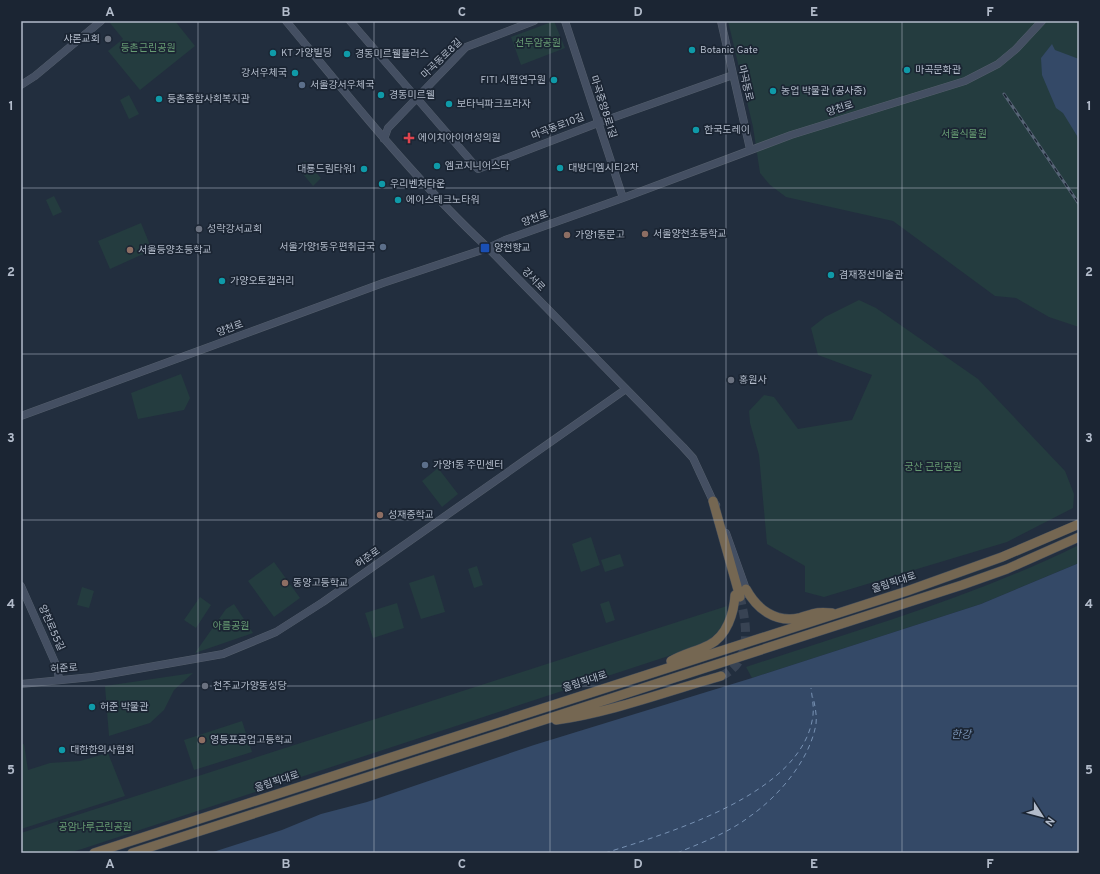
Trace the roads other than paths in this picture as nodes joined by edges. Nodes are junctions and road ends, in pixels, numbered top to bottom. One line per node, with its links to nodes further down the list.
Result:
1 (101, 21): 9 (main road)
2 (286, 21): 12 (main road, 강서로)
3 (350, 21): 10 (main road)
4 (534, 21): 10 (main road, 마곡동로8길)
5 (565, 21): 11 (main road, 마곡중앙8로1길)
6 (721, 21): 8 (main road, 마곡동로)
7 (1042, 21): 13 (main road, 양천로)
8 (733, 75): 11 (main road, 마곡동로10길); 13 (main road, 마곡동로)
9 (21, 85)
10 (416, 99): 11 (main road, 마곡동로10길); 12 (main road, 마곡동로8길)
11 (598, 123): 14 (main road, 마곡중앙8로1길)
12 (384, 139): 15 (main road, 강서로)
13 (750, 150): 14 (main road, 양천로)
14 (623, 198): 15 (main road, 양천로)
15 (488, 248): 16 (main road, 강서로); 17 (main road, 양천로)
16 (626, 389): 18 (main road, 강서로); 27 (main road, 허준로)
17 (21, 416)
18 (713, 501): 22 (main road, 강서로); 23 (highway)
19 (1079, 524): 24 (highway, 올림픽대로)
20 (1079, 537): 29 (highway)
21 (21, 586): 27 (main road, 양천로55길)
22 (746, 589): 23 (main road); 24 (highway)
23 (738, 596): 25 (highway)
24 (835, 614): 25 (highway, 올림픽대로)
25 (654, 671): 30 (highway, 올림픽대로)
26 (721, 676): 29 (highway)
27 (59, 679): 28 (main road, 허준로)
28 (21, 684)
29 (534, 722): 31 (highway)
30 (94, 853)
31 (132, 853)

